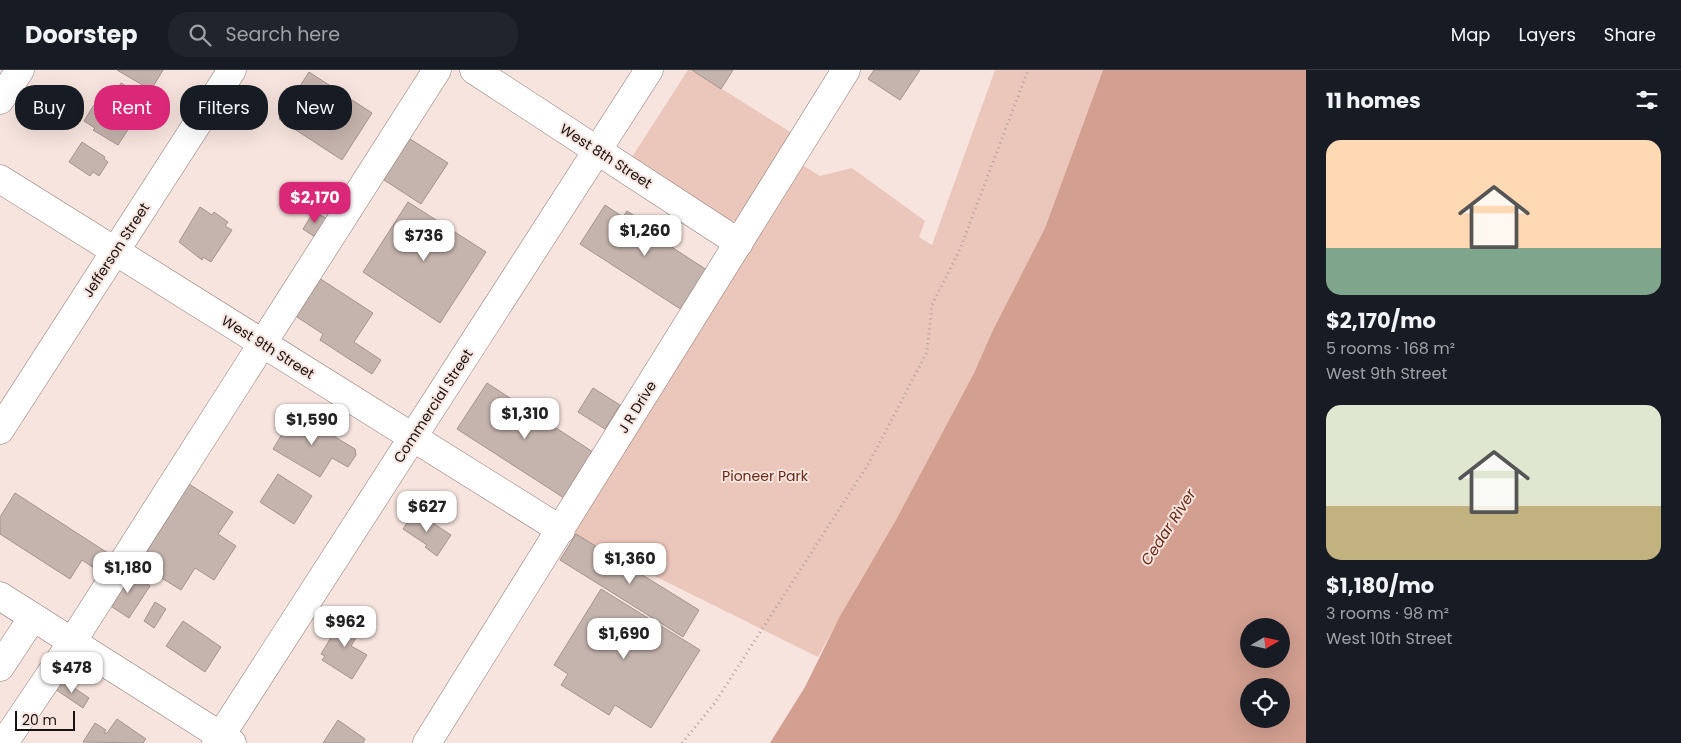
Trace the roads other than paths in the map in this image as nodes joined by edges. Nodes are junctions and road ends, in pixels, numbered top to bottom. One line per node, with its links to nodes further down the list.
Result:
1 (20, 70): 7 (street)
2 (232, 70): 11 (street, Jefferson Street)
3 (437, 70): 12 (street)
4 (474, 70): 8 (street, West 8th Street)
5 (649, 70): 8 (street, Commercial Street)
6 (846, 70): 10 (street, J R Drive)
7 (0, 100)
8 (598, 150): 10 (street, West 8th Street); 14 (street, Commercial Street)
9 (0, 179): 11 (street, West 9th Street)
10 (738, 242): 15 (street, J R Drive)
11 (115, 251): 12 (street, West 9th Street); 13 (street, Jefferson Street)
12 (262, 343): 14 (street, West 9th Street); 18 (street)
13 (0, 430)
14 (413, 437): 15 (street, West 9th Street); 20 (street, Commercial Street)
15 (561, 530): 22 (street, J R Drive)
16 (0, 596): 17 (street)
17 (33, 617): 18 (street); 19 (street)
18 (72, 642): 20 (street); 21 (street)
19 (0, 668)
20 (223, 741)
21 (4, 743)
22 (427, 743)

